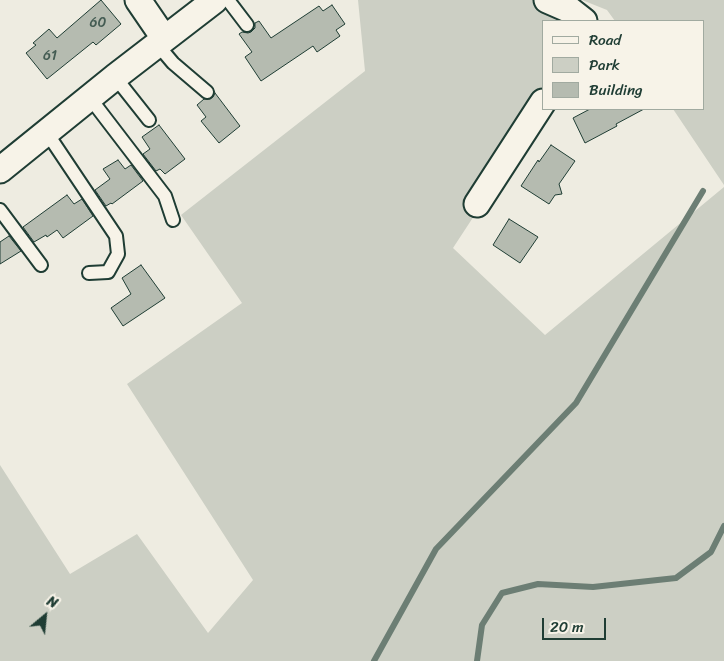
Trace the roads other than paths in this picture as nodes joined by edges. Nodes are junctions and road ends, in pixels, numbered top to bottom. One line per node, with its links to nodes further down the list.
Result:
1 (138, 0): 7 (street)
2 (215, 0): 7 (street)
3 (228, 0): 6 (lane)
4 (547, 0): 5 (street)
5 (583, 20)
6 (247, 25)
7 (161, 41): 8 (street); 9 (lane)
8 (115, 76): 10 (street); 12 (lane)
9 (207, 92)
10 (90, 98): 13 (street); 17 (lane)
11 (542, 104): 15 (street)
12 (149, 120)
13 (47, 133): 14 (street); 19 (lane)
14 (0, 170)
15 (477, 204)
16 (0, 210): 18 (lane)
17 (172, 220)
18 (41, 265)
19 (89, 273)

